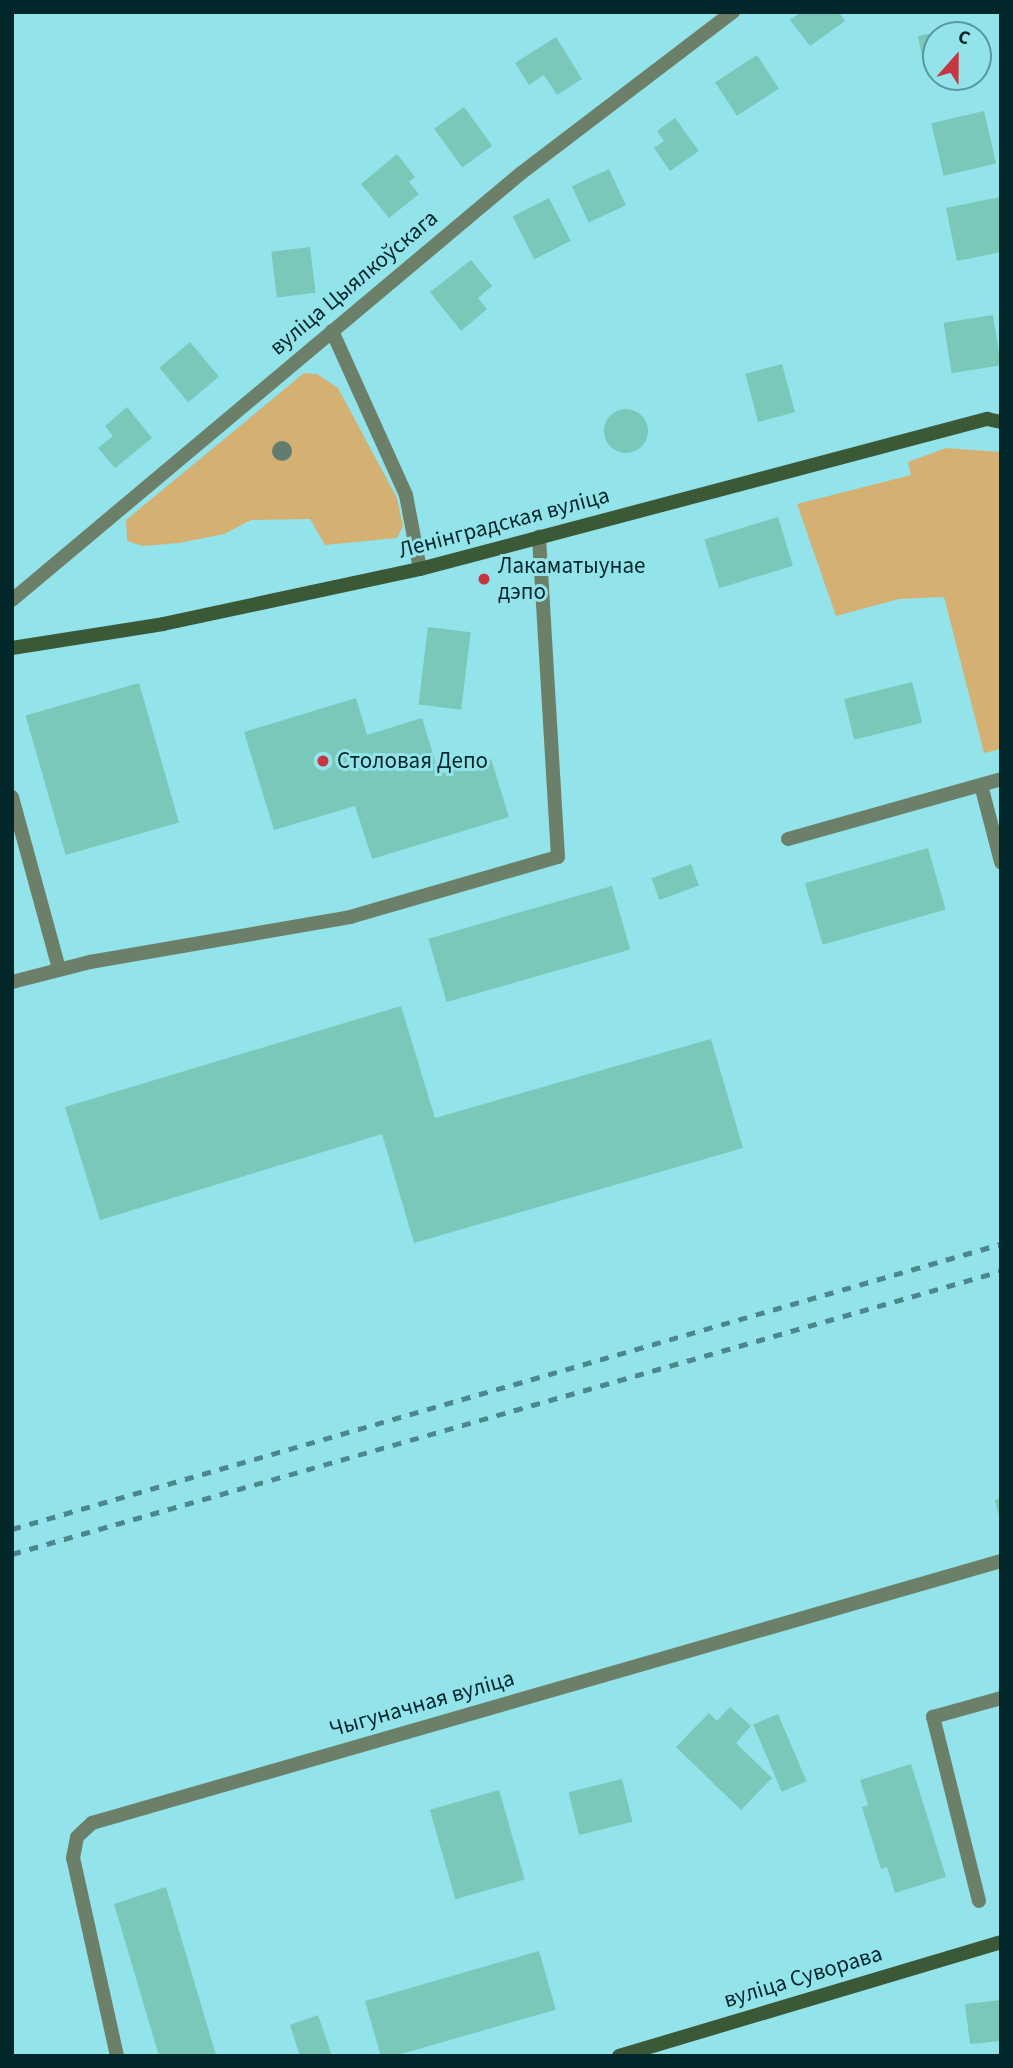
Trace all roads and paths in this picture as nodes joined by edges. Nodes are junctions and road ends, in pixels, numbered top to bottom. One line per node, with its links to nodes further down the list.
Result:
1 (733, 12): 2 (street, вуліца Цыялкоўскага)
2 (332, 331): 5 (street); 6 (street, вуліца Цыялкоўскага)
3 (1001, 422): 4 (street, Ленінградская вуліца)
4 (539, 537): 5 (street, Ленінградская вуліца); 13 (street)
5 (420, 569): 7 (street, Ленінградская вуліца)
6 (12, 600)
7 (12, 648)
8 (1001, 779): 9 (street)
9 (981, 785): 11 (street); 12 (street)
10 (12, 797): 13 (street)
11 (788, 839)
12 (1001, 862)
13 (59, 969): 14 (street)
14 (12, 982)
15 (1001, 1561): 19 (street, Чыгуначная вуліца)
16 (1001, 1698): 17 (street)
17 (979, 1901)
18 (1001, 1942): 20 (street, вуліца Суворава)
19 (117, 2056)
20 (619, 2056)

